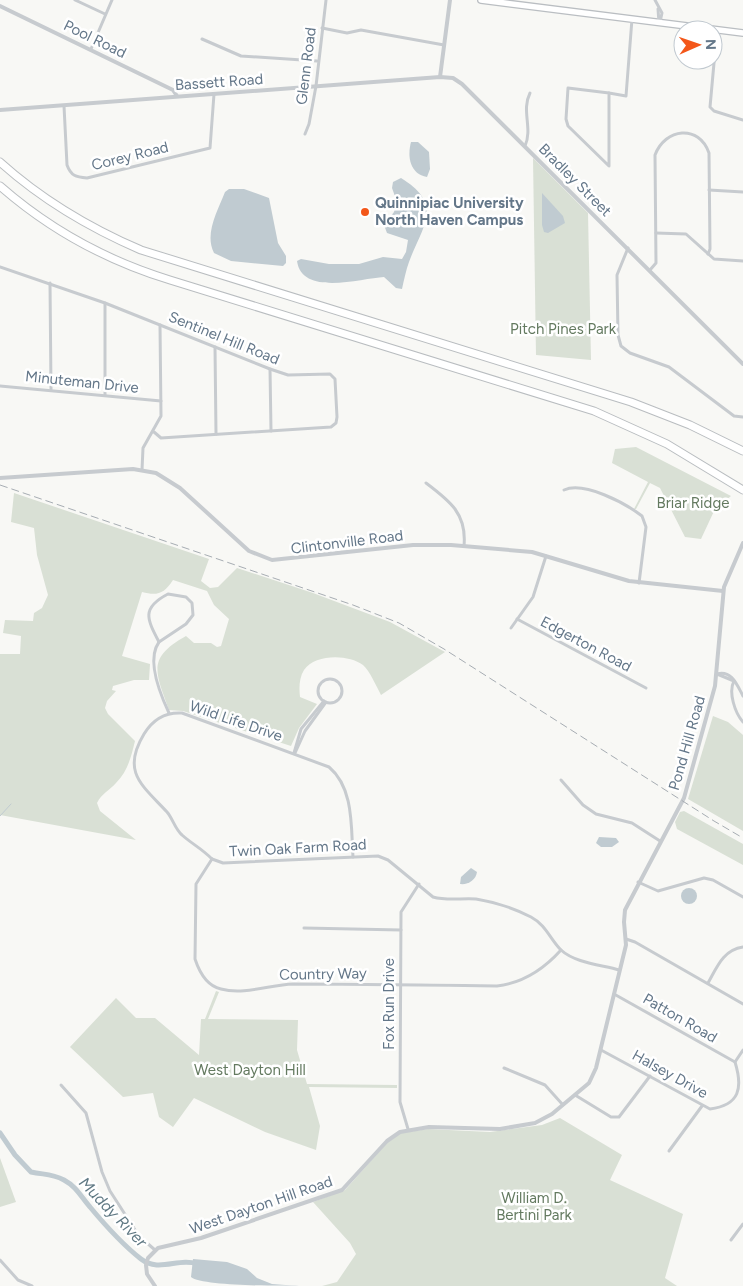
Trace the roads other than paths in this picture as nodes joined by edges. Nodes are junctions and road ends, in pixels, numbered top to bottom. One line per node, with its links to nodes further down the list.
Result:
1 (75, 0): 8 (street)
2 (112, 0): 8 (street)
3 (326, 0): 12 (street, Glenn Road)
4 (450, 0): 16 (street)
5 (481, 0): 9 (main road)
6 (655, 0): 10 (street)
7 (0, 6): 17 (street, Pool Road)
8 (105, 14): 17 (street)
9 (632, 19): 10 (main road); 23 (street)
10 (659, 23): 11 (main road)
11 (673, 25)
12 (322, 28): 16 (street); 18 (street, Glenn Road)
13 (723, 31): 14 (main road)
14 (743, 33)
15 (202, 39): 18 (street)
16 (444, 45): 20 (street)
17 (91, 49): 25 (street, Pool Road)
18 (317, 61): 21 (street, Glenn Road)
19 (713, 70): 28 (street)
20 (440, 77): 21 (street, Bassett Road); 30 (street, Bradley Street)
21 (316, 86): 24 (street, Bassett Road); 29 (street, Glenn Road)
22 (530, 92): 30 (street)
23 (610, 93): 23 (street)
24 (214, 94): 25 (street, Bassett Road); 26 (street, Corey Road)
25 (177, 96): 26 (street, Bassett Road)
26 (64, 106): 27 (street, Bassett Road)
27 (0, 110)
28 (743, 120)
29 (305, 134)
30 (525, 146): 36 (street, Bradley Street)
31 (0, 162): 55 (highway)
32 (0, 186): 60 (highway)
33 (709, 190): 34 (street); 35 (street); 37 (street)
34 (743, 192)
35 (656, 233): 37 (street); 40 (street)
36 (628, 248): 40 (street, Bradley Street); 51 (street)
37 (708, 254): 38 (street)
38 (743, 261)
39 (0, 267): 41 (street, Sentinel Hill Road)
40 (650, 270): 45 (street, Bradley Street)
41 (50, 283): 42 (street, Sentinel Hill Road); 48 (street)
42 (105, 303): 43 (street, Sentinel Hill Road); 49 (street)
43 (160, 325): 44 (street, Sentinel Hill Road); 50 (street)
44 (215, 347): 46 (street, Sentinel Hill Road); 54 (street)
45 (743, 364)
46 (270, 369): 52 (street); 52 (street, Sentinel Hill Road)
47 (0, 386): 48 (street, Minuteman Drive)
48 (51, 390): 49 (street, Minuteman Drive)
49 (105, 395): 50 (street, Minuteman Drive)
50 (161, 402): 53 (street)
51 (743, 416)
52 (271, 431): 54 (street, Sentinel Hill Road)
53 (154, 432): 54 (street, Sentinel Hill Road); 56 (street)
54 (216, 434)
55 (743, 451)
56 (142, 470): 57 (street, Clintonville Road); 62 (street, Clintonville Road)
57 (0, 478)
58 (426, 483): 62 (street)
59 (564, 490): 64 (street)
60 (743, 490)
61 (743, 543): 65 (street, Pond Hill Road)
62 (464, 546): 63 (street, Clintonville Road)
63 (547, 556): 64 (street, Clintonville Road); 66 (street, Edgerton Road)
64 (639, 583): 65 (street, Clintonville Road)
65 (723, 591): 69 (street, Pond Hill Road)
66 (517, 618): 67 (street, Edgerton Road); 71 (street, Edgerton Road)
67 (511, 628)
68 (159, 642): 68 (street); 74 (street)
69 (717, 674): 70 (street); 78 (street, Pond Hill Road)
70 (734, 681): 72 (street); 75 (street)
71 (646, 688)
72 (743, 696)
73 (325, 701): 73 (street); 76 (street)
74 (169, 713): 76 (street, Wild Life Drive); 80 (street, Wild Life Drive)
75 (743, 722)
76 (294, 753): 79 (street, Wild Life Drive)
77 (561, 780): 78 (street)
78 (660, 841): 81 (street, Pond Hill Road)
79 (353, 857): 80 (street, Twin Oak Farm Road); 82 (street, Twin Oak Farm Road)
80 (212, 859): 91 (street, Country Way)
81 (638, 882): 83 (street); 86 (street, Pond Hill Road)
82 (419, 884): 85 (street, Fox Run Drive); 88 (street, Twin Oak Farm Road)
83 (743, 897)
84 (304, 928): 85 (street)
85 (401, 930): 91 (street, Fox Run Drive)
86 (626, 940): 89 (street); 90 (street)
87 (743, 947): 90 (street)
88 (561, 950): 89 (street, Twin Oak Farm Road); 91 (street, Country Way)
89 (620, 970): 92 (street)
90 (708, 983): 93 (street)
91 (402, 985): 103 (street, Fox Run Drive)
92 (614, 994): 94 (street); 96 (street, Patton Road)
93 (743, 1004)
94 (600, 1050): 98 (street, Halsey Drive); 100 (street)
95 (743, 1050): 96 (street)
96 (735, 1062): 102 (street, Halsey Drive)
97 (504, 1068): 101 (street)
98 (650, 1076): 100 (street); 102 (street, Halsey Drive)
99 (61, 1085): 107 (street)
100 (575, 1095): 101 (street)
101 (563, 1105): 103 (street)
102 (702, 1106): 104 (street)
103 (408, 1129): 107 (street, West Dayton Hill Road)
104 (669, 1151)
105 (743, 1224): 106 (street)
106 (731, 1240)
107 (155, 1250): 110 (street)
108 (0, 1260): 109 (street)
109 (32, 1286)
110 (155, 1286)

